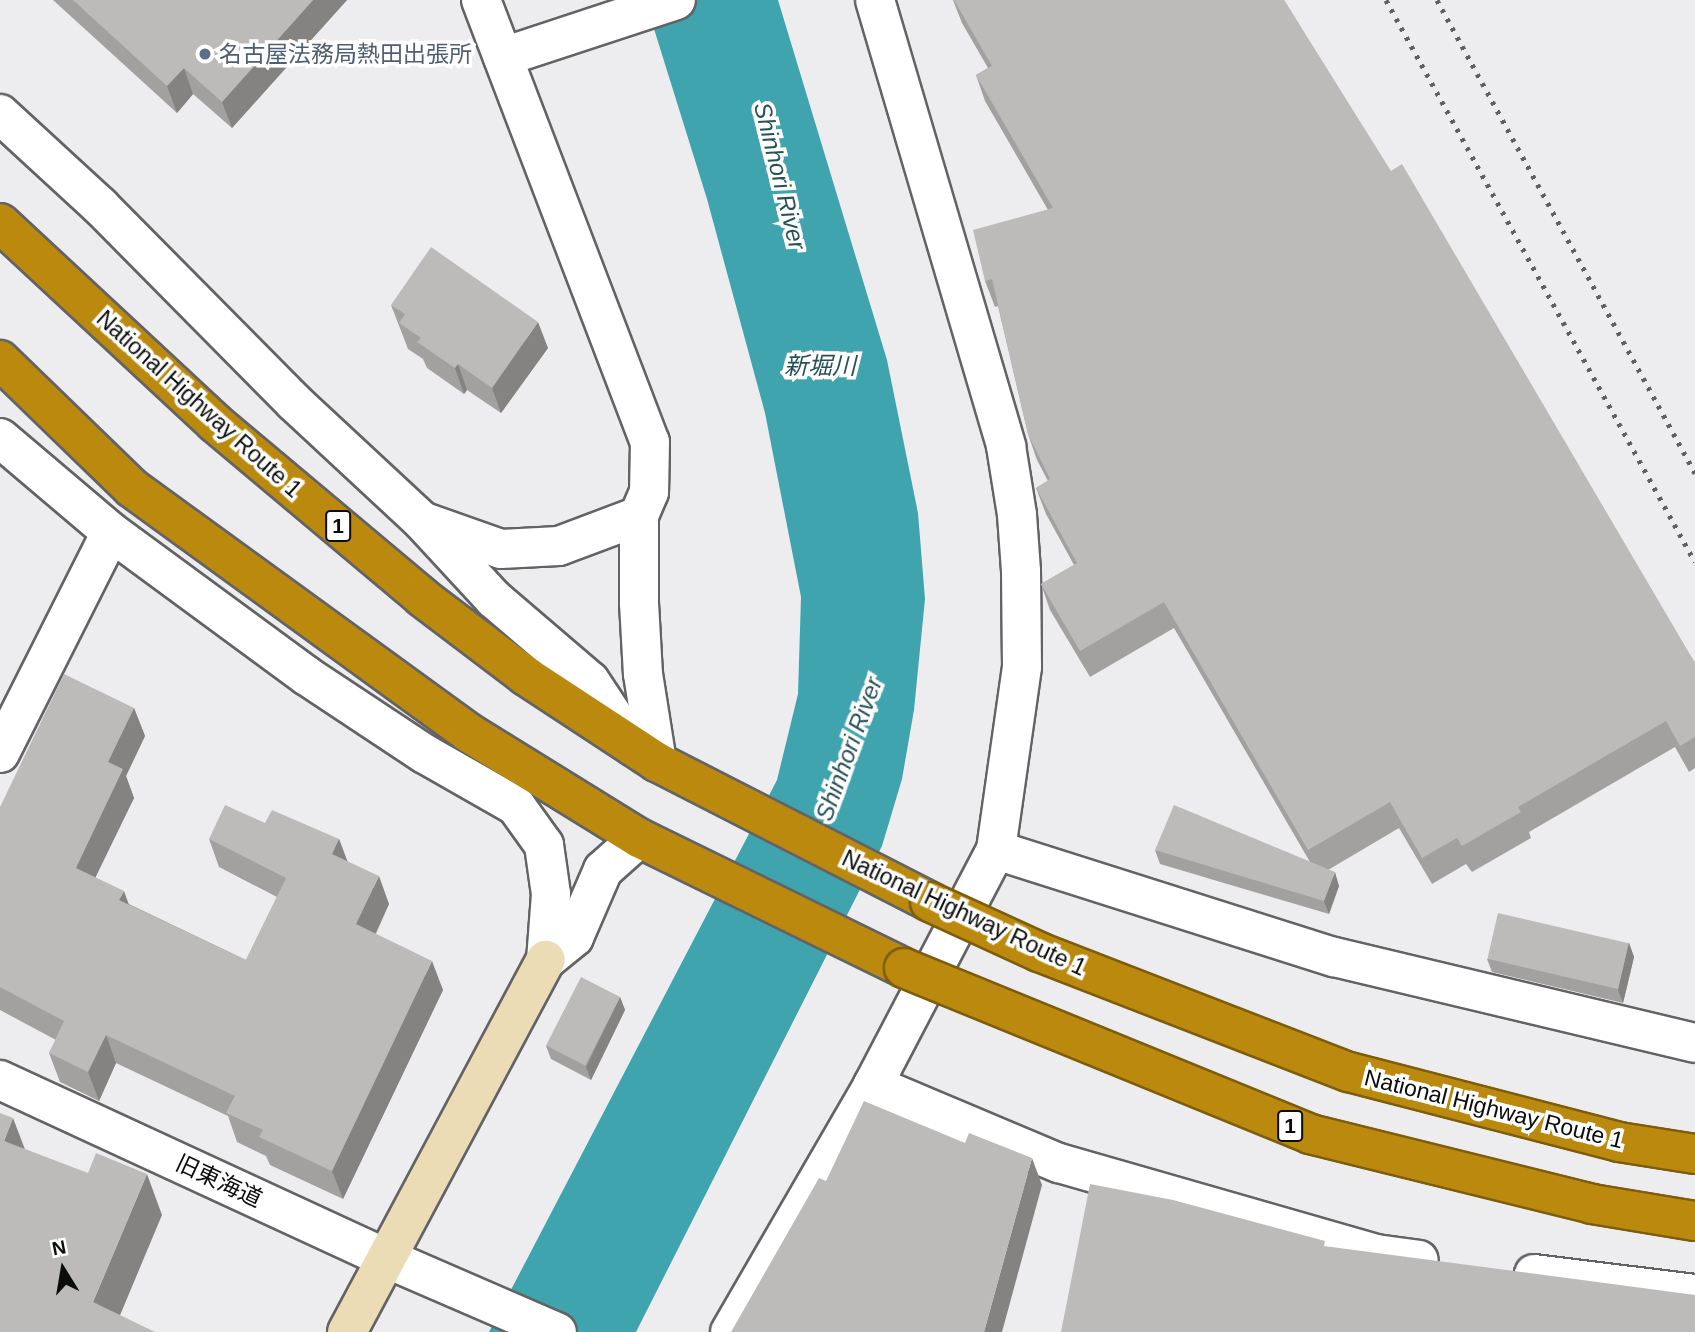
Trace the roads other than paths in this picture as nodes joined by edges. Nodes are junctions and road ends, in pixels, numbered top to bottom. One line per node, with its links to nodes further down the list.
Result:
1 (481, 0): 4 (street)
2 (676, 0): 4 (street)
3 (875, 0): 17 (street)
4 (502, 57): 9 (street)
5 (0, 114): 10 (street)
6 (0, 223): 14 (highway, National Highway Route 1 / 1)
7 (0, 360): 15 (highway, 1)
8 (0, 438): 11 (street)
9 (639, 516): 10 (street); 14 (street)
10 (422, 521): 14 (street)
11 (111, 532): 12 (street); 13 (street)
12 (0, 754)
13 (425, 754): 15 (street); 18 (street)
14 (645, 754): 22 (highway, National Highway Route 1 / 1, bridge)
15 (543, 778): 16 (highway, 1)
16 (639, 838): 18 (street); 23 (highway, 1, bridge)
17 (996, 850): 19 (street); 21 (street)
18 (546, 960): 24 (street)
19 (1695, 1043)
20 (0, 1080): 24 (street, 旧東海道)
21 (873, 1085): 25 (street); 30 (street)
22 (1695, 1154)
23 (1695, 1221)
24 (388, 1259): 28 (street); 29 (street, 旧東海道)
25 (1459, 1265)
26 (1501, 1270): 27 (street)
27 (1695, 1294)
28 (347, 1332)
29 (557, 1332)
30 (730, 1332)

